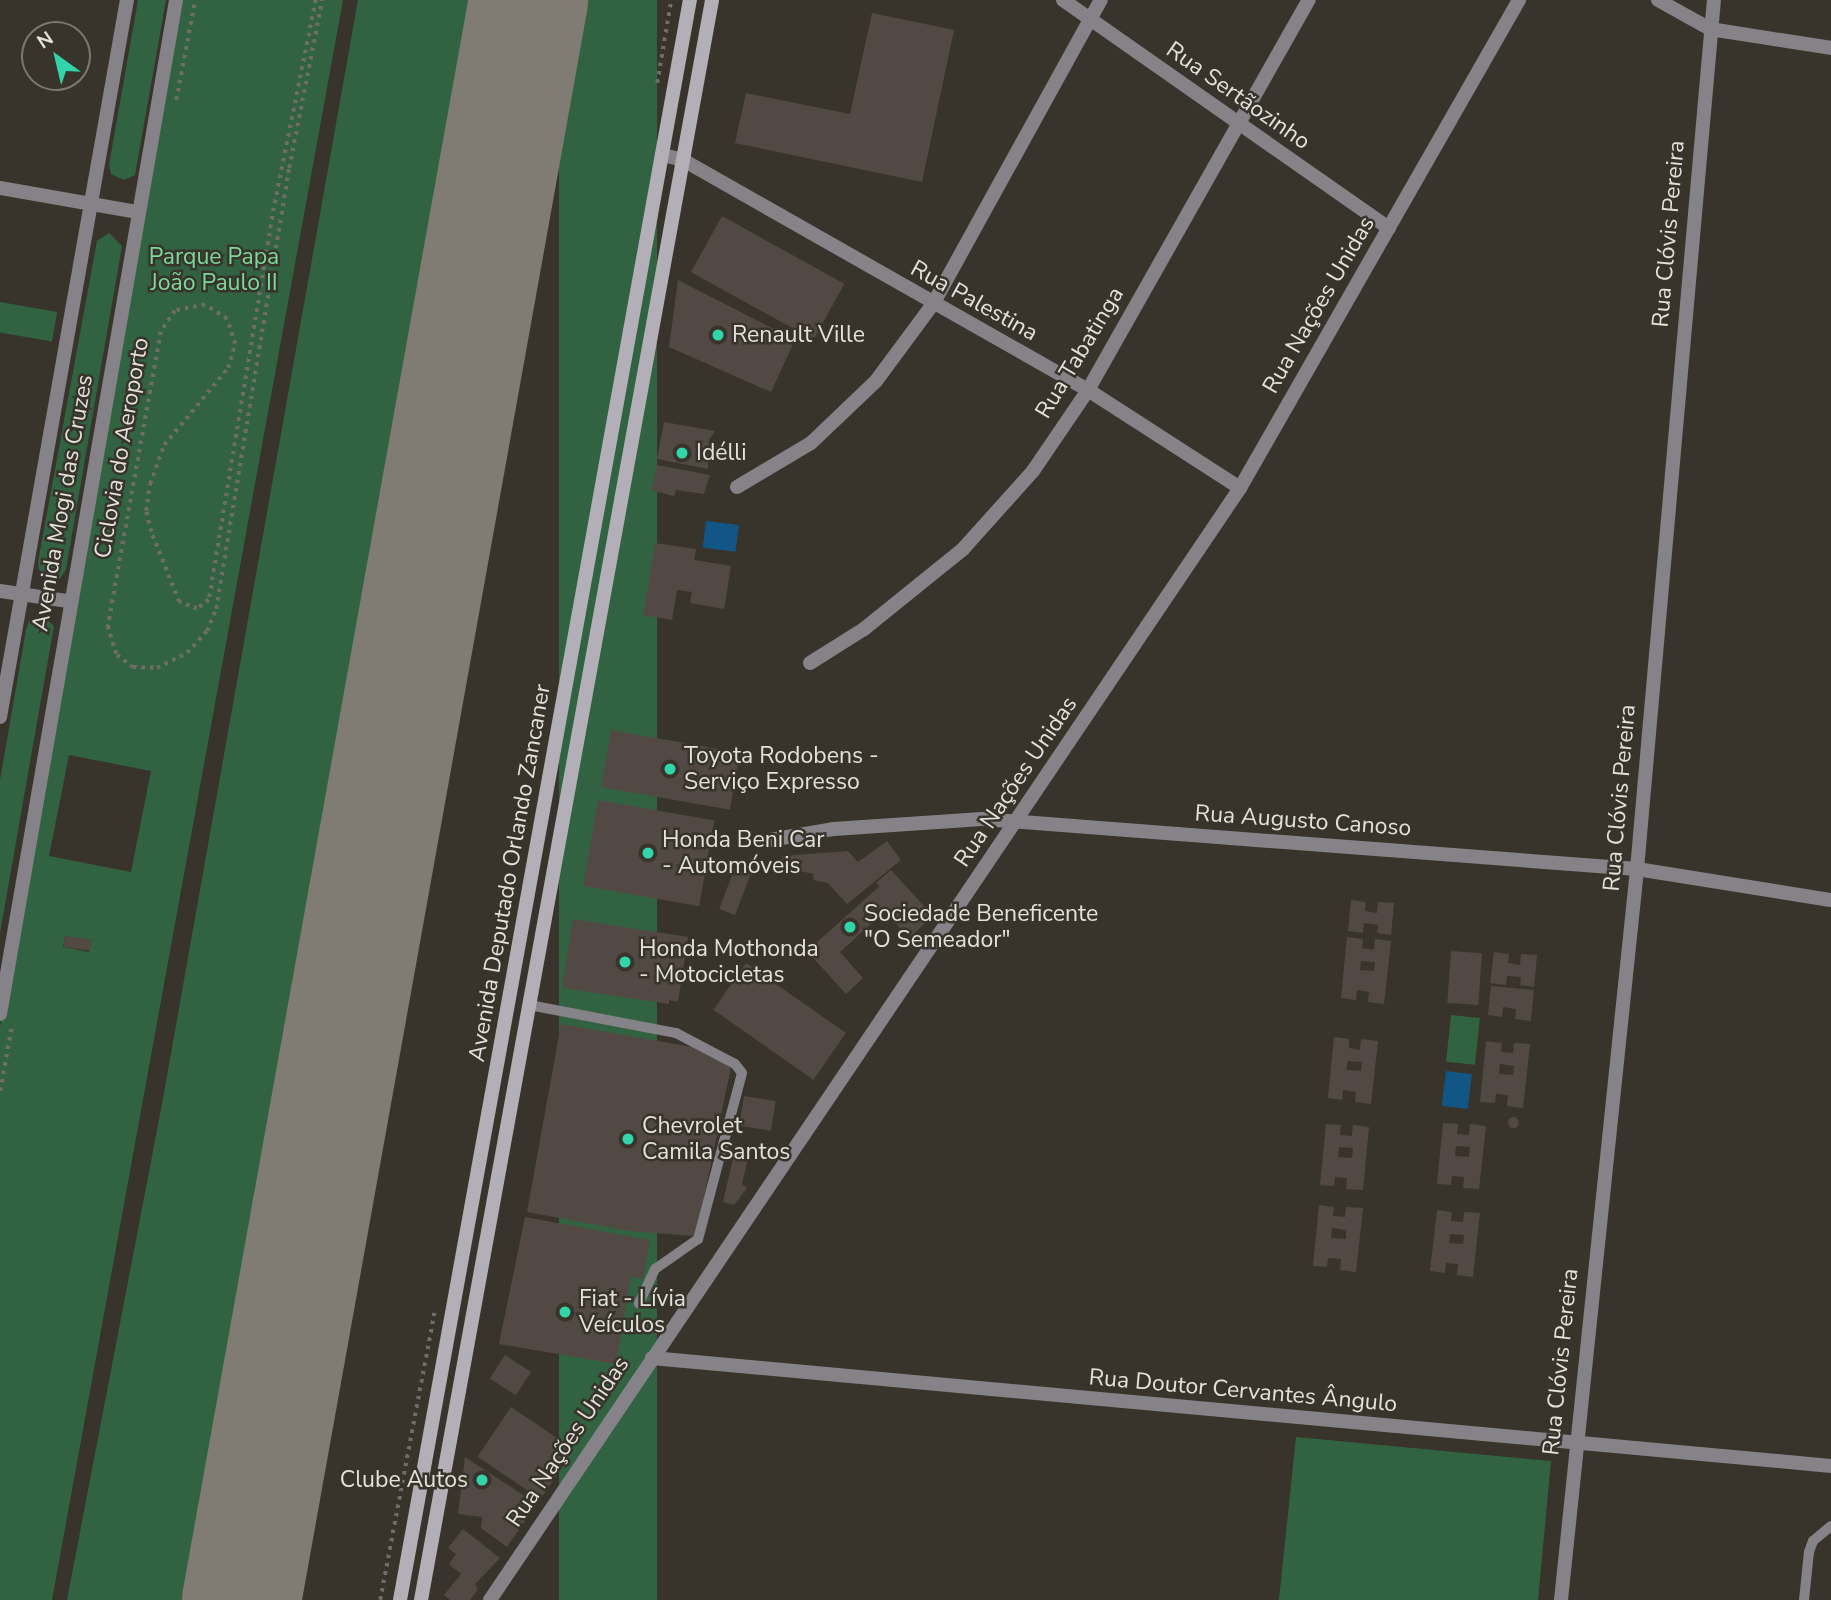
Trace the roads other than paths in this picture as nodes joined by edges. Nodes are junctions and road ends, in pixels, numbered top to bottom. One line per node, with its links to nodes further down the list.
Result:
1 (127, 0): 20 (street, Avenida Mogi das Cruzes)
2 (176, 0): 22 (street, Avenida Mogi das Cruzes)
3 (690, 0): 15 (main road, Avenida Deputado Orlando Zancaner)
4 (712, 0): 14 (main road, Avenida Deputado Orlando Zancaner)
5 (1063, 0): 11 (street, Rua Sertãozinho)
6 (1101, 0): 11 (street)
7 (1309, 0): 16 (street, Rua Tabatinga)
8 (1519, 0): 24 (street, Rua Nações Unidas)
9 (1658, 0): 12 (street)
10 (1714, 0): 12 (street, Rua Clóvis Pereira)
11 (1090, 19): 16 (street, Rua Sertãozinho); 25 (street)
12 (1710, 29): 13 (street); 36 (street, Rua Clóvis Pereira)
13 (1831, 48)
14 (692, 105): 15 (main road); 18 (main road, Avenida Deputado Orlando Zancaner)
15 (671, 107): 17 (main road, Avenida Deputado Orlando Zancaner)
16 (1237, 125): 24 (street, Rua Sertãozinho); 26 (street, Rua Tabatinga)
17 (663, 155): 18 (street); 21 (main road, Avenida Deputado Orlando Zancaner)
18 (683, 160): 23 (main road, Avenida Deputado Orlando Zancaner); 25 (street, Rua Palestina)
19 (0, 188): 20 (street)
20 (95, 204): 22 (street); 30 (street, Avenida Mogi das Cruzes)
21 (653, 209): 23 (main road); 46 (main road, Avenida Deputado Orlando Zancaner)
22 (138, 212): 31 (street, Avenida Mogi das Cruzes)
23 (673, 213): 39 (main road, Avenida Deputado Orlando Zancaner)
24 (1389, 228): 28 (street, Rua Nações Unidas)
25 (933, 304): 26 (street, Rua Palestina); 27 (street)
26 (1088, 390): 28 (street, Rua Palestina); 32 (street, Rua Tabatinga)
27 (737, 487)
28 (1240, 488): 34 (street, Rua Nações Unidas)
29 (0, 591): 30 (street)
30 (19, 594): 31 (street); 33 (street, Avenida Mogi das Cruzes)
31 (68, 601): 38 (street, Avenida Mogi das Cruzes)
32 (810, 663)
33 (0, 718)
34 (1017, 823): 35 (street, Rua Augusto Canoso); 36 (street, Rua Augusto Canoso); 42 (street, Rua Nações Unidas)
35 (770, 840)
36 (1637, 869): 37 (street, Rua Augusto Canoso); 43 (street, Rua Clóvis Pereira)
37 (1831, 900)
38 (2, 987): 40 (street, Avenida Mogi das Cruzes)
39 (529, 1005): 41 (lane); 47 (main road, Avenida Deputado Orlando Zancaner)
40 (0, 1014)
41 (639, 1303)
42 (652, 1359): 43 (street, Rua Doutor Cervantes Ângulo); 48 (street, Rua Nações Unidas)
43 (1575, 1444): 44 (street, Rua Doutor Cervantes Ângulo); 49 (street, Rua Clóvis Pereira)
44 (1831, 1466)
45 (1831, 1527): 50 (lane)
46 (400, 1600)
47 (421, 1600)
48 (490, 1600)
49 (1561, 1600)
50 (1804, 1600)

